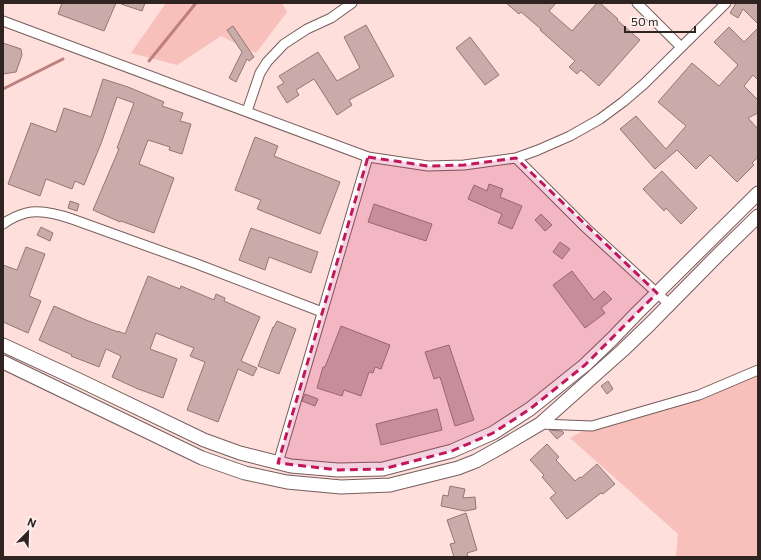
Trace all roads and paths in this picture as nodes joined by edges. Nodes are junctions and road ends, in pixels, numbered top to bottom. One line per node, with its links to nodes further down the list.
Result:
1 (352, 3): 6 (street)
2 (637, 3): 5 (street)
3 (726, 3): 5 (street)
4 (3, 20): 6 (street)
5 (681, 47): 8 (street)
6 (247, 111): 7 (street)
7 (368, 157): 8 (street); 14 (street)
8 (516, 158): 12 (street)
9 (758, 193): 12 (street)
10 (758, 216): 13 (street)
11 (3, 224): 14 (street)
12 (657, 293): 13 (street); 19 (street)
13 (669, 304): 18 (street)
14 (322, 312): 19 (street)
15 (3, 345): 19 (street)
16 (3, 362): 18 (street)
17 (758, 370): 18 (street)
18 (540, 424)
19 (278, 463)

